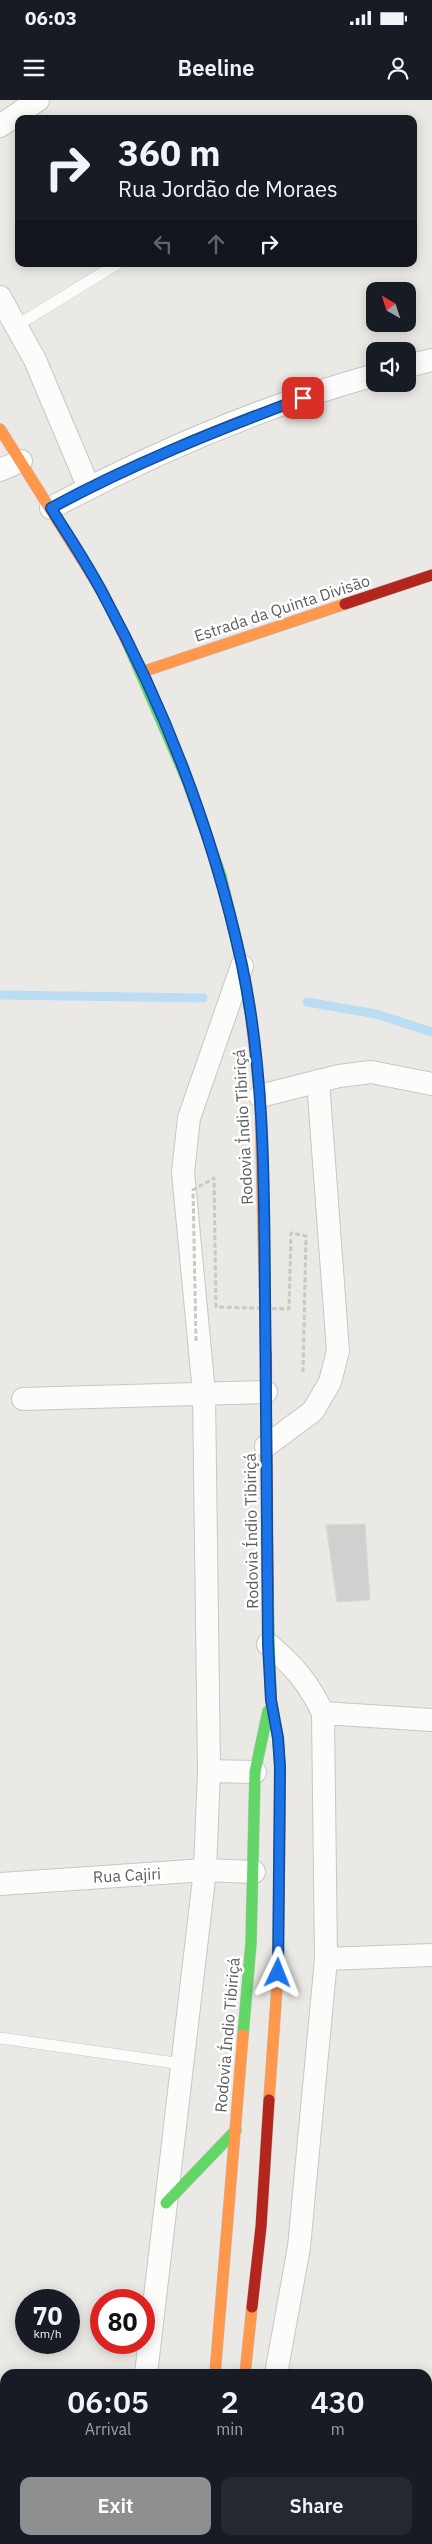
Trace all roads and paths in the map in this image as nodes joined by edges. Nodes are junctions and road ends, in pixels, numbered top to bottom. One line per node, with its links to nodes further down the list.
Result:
1 (38, 100): 2 (street)
2 (16, 115)
3 (15, 116): 4 (street)
4 (0, 126)
5 (112, 267): 7 (lane)
6 (0, 297): 7 (street)
7 (16, 326): 14 (street)
8 (432, 360): 9 (street)
9 (416, 364)
10 (366, 378): 14 (street)
11 (0, 429): 12 (main road, Rodovia Índio Tibiriçá)
12 (21, 461): 13 (street); 15 (main road, Rodovia Índio Tibiriçá)
13 (0, 470)
14 (89, 488): 15 (street)
15 (51, 508): 17 (main road, Rodovia Índio Tibiriçá)
16 (432, 575): 17 (main road, Estrada da Quinta Divisão)
17 (142, 672): 18 (main road, Rodovia Índio Tibiriçá)
18 (242, 966): 21 (main road, Rodovia Índio Tibiriçá); 25 (street)
19 (318, 1081): 20 (street); 21 (street); 27 (street)
20 (432, 1084)
21 (260, 1096): 24 (main road, Rodovia Índio Tibiriçá)
22 (196, 1340): 23 (path, bridge)
23 (303, 1372)
24 (266, 1392): 25 (street); 27 (main road, Rodovia Índio Tibiriçá)
25 (204, 1393): 26 (street); 32 (street)
26 (24, 1399)
27 (266, 1446): 28 (main road, Rodovia Índio Tibiriçá)
28 (268, 1644): 29 (main road, Rodovia Índio Tibiriçá); 30 (street)
29 (271, 1700): 33 (main road, Rodovia Índio Tibiriçá); 45 (main road, Rodovia Índio Tibiriçá)
30 (323, 1713): 31 (street); 38 (street)
31 (432, 1720)
32 (209, 1771): 33 (street); 34 (street)
33 (255, 1772): 35 (main road, Rodovia Índio Tibiriçá)
34 (205, 1870): 35 (street, Rua Cajiri); 36 (street, Rua Cajiri); 40 (street)
35 (254, 1872): 41 (main road, Rodovia Índio Tibiriçá)
36 (0, 1884)
37 (432, 1955): 38 (street)
38 (326, 1959): 46 (street)
39 (0, 2038): 40 (lane)
40 (182, 2064): 42 (street)
41 (236, 2130): 42 (main road); 44 (main road, Rodovia Índio Tibiriçá)
42 (166, 2203): 43 (street)
43 (147, 2369)
44 (215, 2369)
45 (246, 2369)
46 (277, 2369)

